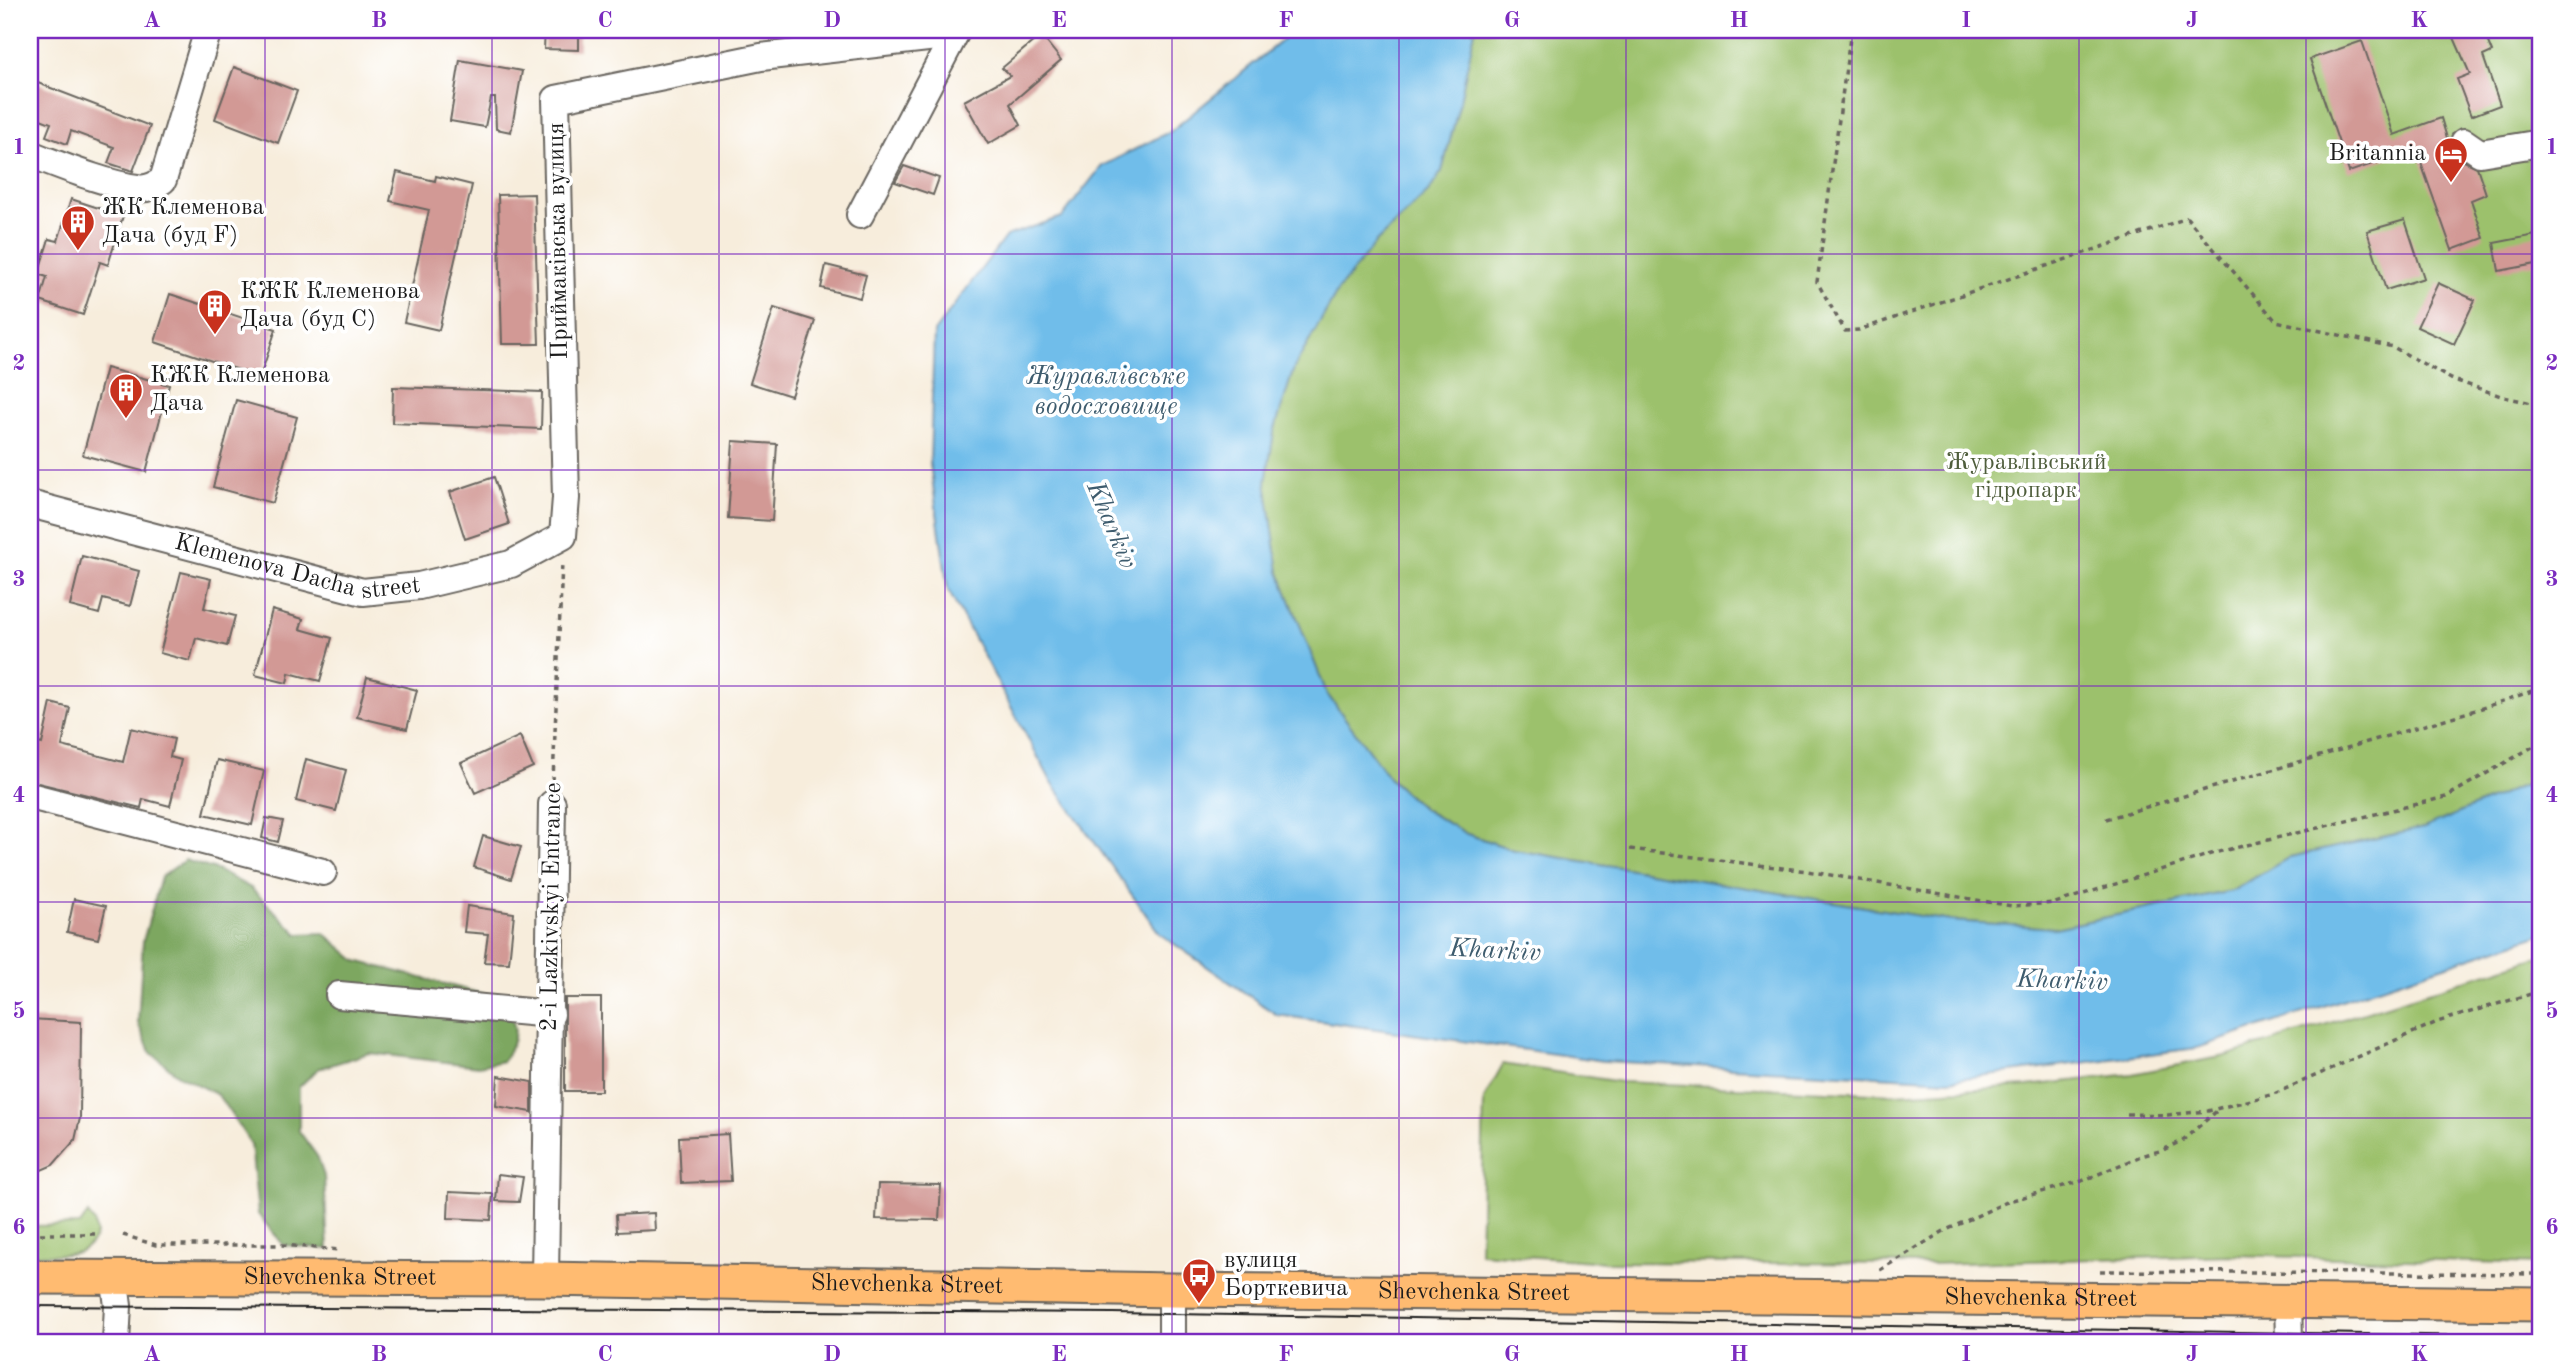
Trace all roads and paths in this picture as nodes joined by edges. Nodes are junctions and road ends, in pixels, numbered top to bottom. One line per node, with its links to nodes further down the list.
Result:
1 (208, 30): 6 (street)
2 (1851, 30): 8 (path)
3 (956, 32): 7 (street); 10 (street, Приймаківська вулиця)
4 (2464, 142): 5 (street)
5 (2541, 143)
6 (30, 153)
7 (860, 215)
8 (2541, 405)
9 (30, 504): 10 (street, Klemenova Dacha street)
10 (563, 536): 14 (path, 2-i Lazkivskyi Entrance)
11 (2541, 688): 15 (path)
12 (2541, 742): 16 (path)
13 (30, 796): 17 (street)
14 (552, 804): 20 (street, 2-i Lazkivskyi Entrance)
15 (2106, 819)
16 (1630, 849)
17 (323, 872)
18 (2541, 991): 21 (path)
19 (338, 995): 20 (street)
20 (551, 1014): 28 (street, 2-i Lazkivskyi Entrance)
21 (2220, 1108): 22 (path); 25 (path)
22 (2127, 1114)
23 (30, 1234): 24 (path)
24 (96, 1234)
25 (1875, 1273)
26 (114, 1275): 27 (main road, Shevchenka Street); 28 (main road, Shevchenka Street); 32 (street)
27 (30, 1277)
28 (545, 1279): 29 (main road, Shevchenka Street)
29 (1172, 1290): 30 (main road, Shevchenka Street); 33 (street)
30 (2288, 1301): 31 (main road, Shevchenka Street); 34 (street)
31 (2541, 1304)
32 (116, 1342)
33 (1172, 1342)
34 (2290, 1342)

